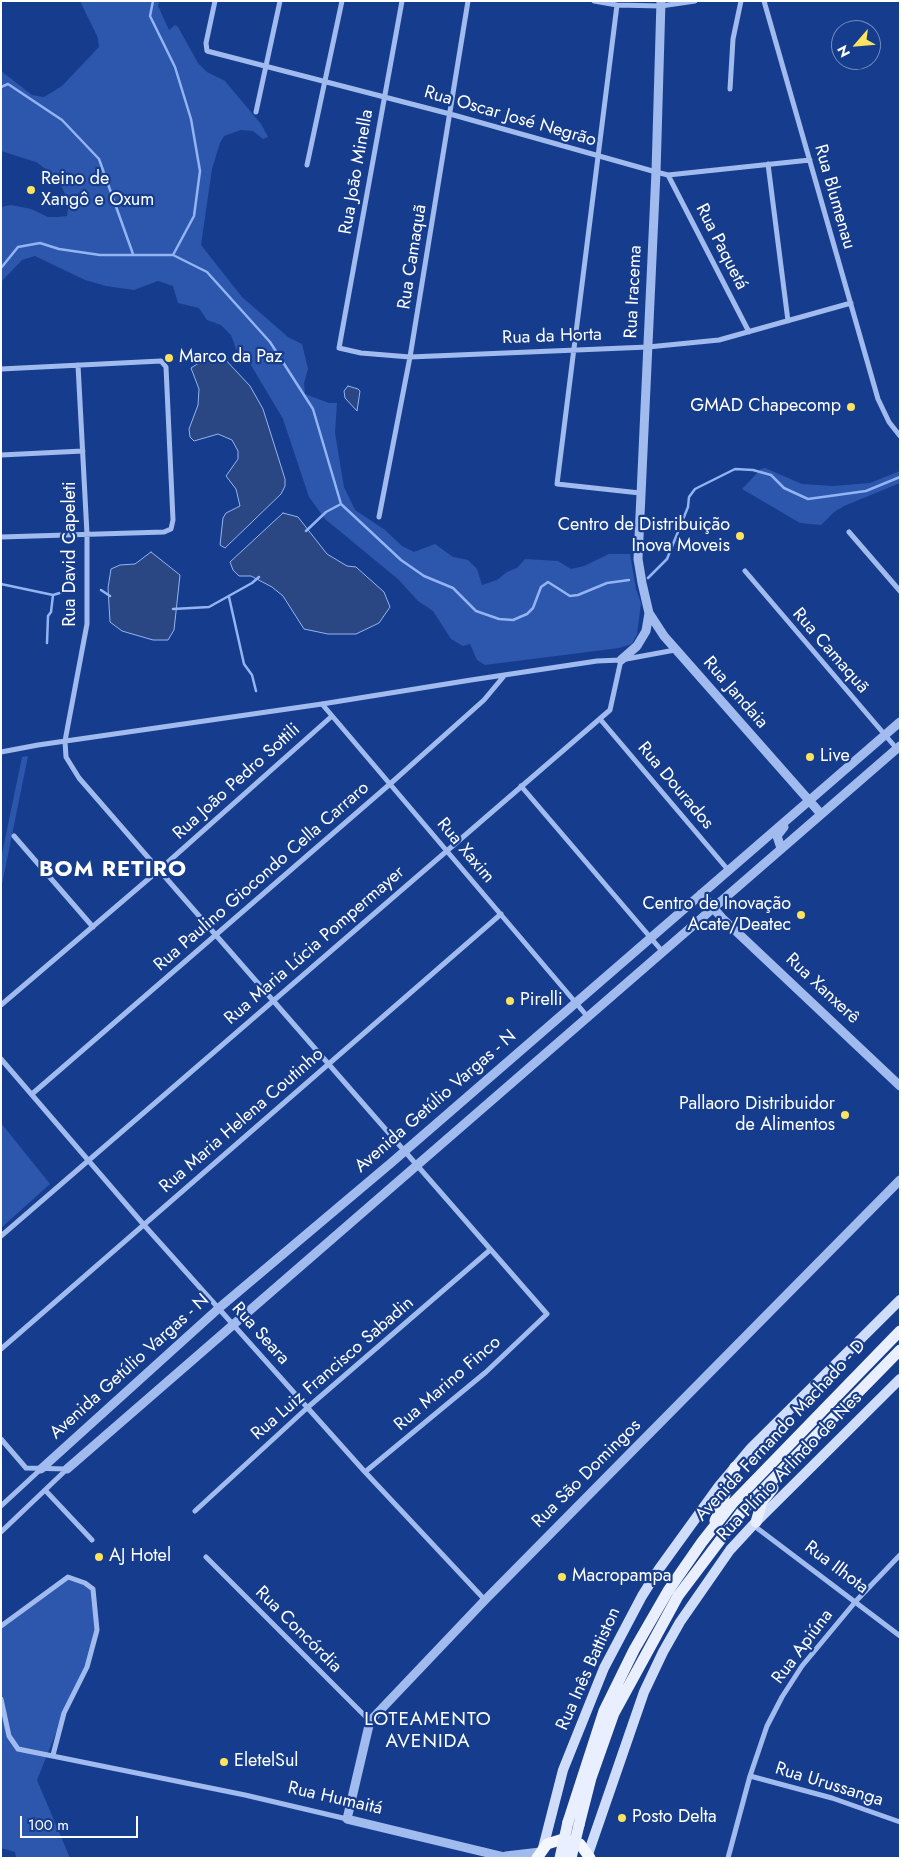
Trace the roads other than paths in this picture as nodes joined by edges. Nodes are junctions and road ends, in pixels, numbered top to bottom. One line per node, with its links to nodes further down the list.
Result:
1 (215, 1): 12 (street, Rua Oscar José Negrão)
2 (280, 1): 12 (street)
3 (342, 1): 13 (street)
4 (402, 1): 15 (street, Rua João Minella)
5 (468, 1): 17 (street, Rua Camaquã)
6 (594, 1): 11 (street)
7 (695, 1): 10 (street)
8 (741, 1): 14 (street)
9 (764, 1): 19 (street, Rua Blumenau)
10 (661, 4): 11 (street); 22 (street, Rua Iracema)
11 (617, 5): 18 (street)
12 (266, 66): 13 (street, Rua Oscar José Negrão); 16 (street)
13 (324, 81): 15 (street, Rua Oscar José Negrão); 21 (street)
14 (730, 89)
15 (384, 96): 17 (street, Rua Oscar José Negrão); 28 (street, Rua João Minella)
16 (256, 112)
17 (450, 114): 18 (street, Rua Oscar José Negrão); 30 (street, Rua Camaquã)
18 (598, 155): 22 (street, Rua Oscar José Negrão); 29 (street)
19 (810, 160): 20 (street, Rua Oscar José Negrão); 24 (street, Rua Blumenau)
20 (768, 164): 23 (street, Rua Oscar José Negrão); 25 (street)
21 (307, 165)
22 (656, 172): 23 (street, Rua Oscar José Negrão); 27 (street, Rua Iracema)
23 (668, 175): 26 (street, Rua Paquetá)
24 (851, 303): 25 (street, Rua da Horta); 33 (street, Rua Blumenau)
25 (788, 321): 26 (street, Rua da Horta)
26 (750, 332): 27 (street, Rua da Horta)
27 (648, 347): 29 (street, Rua da Horta); 36 (street, Rua Iracema)
28 (339, 348): 30 (street, Rua da Horta)
29 (572, 349): 30 (street, Rua da Horta); 36 (street)
30 (410, 357): 37 (street, Rua Camaquã)
31 (78, 365): 32 (street); 34 (street, Rua David Capeleti); 39 (street)
32 (1, 369)
33 (900, 436)
34 (83, 451): 35 (street); 39 (street, Rua David Capeleti)
35 (1, 455)
36 (640, 493): 42 (street, Rua Iracema)
37 (379, 517)
38 (849, 532): 43 (street)
39 (87, 534): 40 (street); 53 (street, Rua David Capeleti)
40 (1, 537)
41 (745, 571): 52 (street, Rua Camaquã)
42 (642, 583): 44 (street, Rua Jandaia)
43 (900, 592)
44 (649, 613): 45 (street, Rua Jandaia); 46 (street)
45 (675, 650): 46 (street); 58 (street, Rua Jandaia)
46 (621, 660): 47 (street); 50 (street, Rua Maria Lúcia Pompermayer)
47 (505, 675): 48 (street); 56 (street, Rua Paulino Giocondo Cella Carraro)
48 (322, 704): 49 (street, Rua Xaxim); 53 (street)
49 (332, 716): 56 (street, Rua Xaxim); 64 (street, Rua João Pedro Sottili)
50 (600, 719): 57 (street, Rua Maria Lúcia Pompermayer); 65 (street, Rua Dourados)
51 (900, 722): 52 (street, Avenida Getúlio Vargas - N)
52 (885, 735): 54 (street, Rua Camaquã); 58 (street, Avenida Getúlio Vargas - N)
53 (65, 741): 55 (street); 64 (street)
54 (898, 747): 59 (street, Avenida Getúlio Vargas - N)
55 (1, 752)
56 (390, 784): 63 (street, Rua Xaxim); 70 (street, Rua Paulino Giocondo Cella Carraro)
57 (521, 786): 63 (street, Rua Maria Lúcia Pompermayer); 71 (street)
58 (809, 801): 59 (street, Rua Jandaia); 60 (street, Avenida Getúlio Vargas - N)
59 (820, 814): 62 (street, Avenida Getúlio Vargas - N)
60 (791, 817): 62 (street); 65 (street, Avenida Getúlio Vargas - N)
61 (14, 836): 69 (street)
62 (781, 848): 67 (street, Avenida Getúlio Vargas - N)
63 (446, 850): 68 (street, Rua Xaxim); 73 (street, Rua Maria Lúcia Pompermayer)
64 (159, 870): 69 (street, Rua João Pedro Sottili); 70 (street)
65 (729, 870): 66 (street, Avenida Getúlio Vargas - N)
66 (701, 894): 67 (street, Rua Xanxerê); 71 (street, Avenida Getúlio Vargas - N)
67 (712, 908): 72 (street, Avenida Getúlio Vargas - N); 79 (street, Rua Xanxerê)
68 (501, 914): 74 (street, Rua Xaxim); 78 (street, Rua Maria Helena Coutinho)
69 (93, 926): 75 (street, Rua João Pedro Sottili)
70 (216, 934): 73 (street); 80 (street, Rua Paulino Giocondo Cella Carraro)
71 (651, 938): 72 (street); 74 (street, Avenida Getúlio Vargas - N)
72 (662, 951): 76 (street, Avenida Getúlio Vargas - N)
73 (273, 1001): 78 (street); 82 (street, Rua Maria Lúcia Pompermayer)
74 (576, 1002): 76 (street, Rua Xaxim); 81 (street, Avenida Getúlio Vargas - N)
75 (1, 1005)
76 (587, 1016): 83 (street, Avenida Getúlio Vargas - N)
77 (1, 1059): 80 (street, Rua Seara)
78 (329, 1064): 81 (street); 85 (street, Rua Maria Helena Coutinho)
79 (900, 1086)
80 (32, 1094): 82 (street, Rua Seara)
81 (405, 1151): 83 (street); 89 (street, Avenida Getúlio Vargas - N)
82 (88, 1160): 85 (street, Rua Seara); 86 (street, Rua Maria Lúcia Pompermayer)
83 (417, 1165): 87 (street); 90 (street, Avenida Getúlio Vargas - N)
84 (900, 1180): 111 (street, Rua São Domingos)
85 (144, 1225): 89 (street, Rua Seara); 92 (street, Rua Maria Helena Coutinho)
86 (1, 1236)
87 (490, 1250): 95 (street, Rua Luiz Francisco Sabadin); 101 (street, Rua Marino Finco)
88 (900, 1300): 98 (main road, Rua Inês Battiston)
89 (219, 1308): 90 (street, Rua Seara); 99 (street, Avenida Getúlio Vargas - N)
90 (233, 1325): 95 (street, Rua Seara); 100 (street, Avenida Getúlio Vargas - N)
91 (900, 1331): 106 (main road, Avenida Fernando Machado - D)
92 (1, 1349)
93 (900, 1350): 97 (main road, Avenida Fernando Machado - D)
94 (900, 1379): 105 (main road, Rua Plínio Arlindo de Nes)
95 (307, 1408): 101 (street, Rua Seara); 104 (street, Rua Luiz Francisco Sabadin)
96 (1, 1439): 99 (street)
97 (808, 1442): 105 (main road); 121 (main road, Avenida Fernando Machado - D)
98 (735, 1467): 106 (main road); 122 (main road, Rua Inês Battiston)
99 (41, 1469): 100 (street); 103 (street)
100 (67, 1469): 102 (street)
101 (365, 1472): 111 (street, Rua Seara)
102 (45, 1490): 107 (street); 108 (street)
103 (1, 1506)
104 (195, 1511)
105 (754, 1523): 112 (street, Rua Ilhota); 123 (main road, Rua Plínio Arlindo de Nes)
106 (712, 1530): 121 (main road, Avenida Fernando Machado - D)
107 (1, 1532)
108 (92, 1540)
109 (900, 1555): 112 (street, Rua Apiúna)
110 (206, 1557): 116 (street, Rua Concórdia)
111 (485, 1600): 116 (street, Rua São Domingos)
112 (856, 1601): 114 (street, Rua Ilhota); 118 (street, Rua Apiúna)
113 (1, 1626): 117 (street)
114 (900, 1636)
115 (1, 1699): 117 (street, Rua Humaitá)
116 (370, 1721): 119 (street)
117 (53, 1755): 119 (street, Rua Humaitá)
118 (750, 1776): 120 (street, Rua Urussanga); 127 (street, Rua Apiúna)
119 (347, 1819): 124 (street, Rua Humaitá)
120 (900, 1822)
121 (574, 1824): 125 (main road, Avenida Fernando Machado - D, bridge); 126 (main road, Avenida Fernando Machado - D, bridge)
122 (540, 1852): 123 (highway); 124 (street, Rua Humaitá)
123 (589, 1856)
124 (508, 1857)
125 (560, 1858)
126 (571, 1858)
127 (728, 1858)

